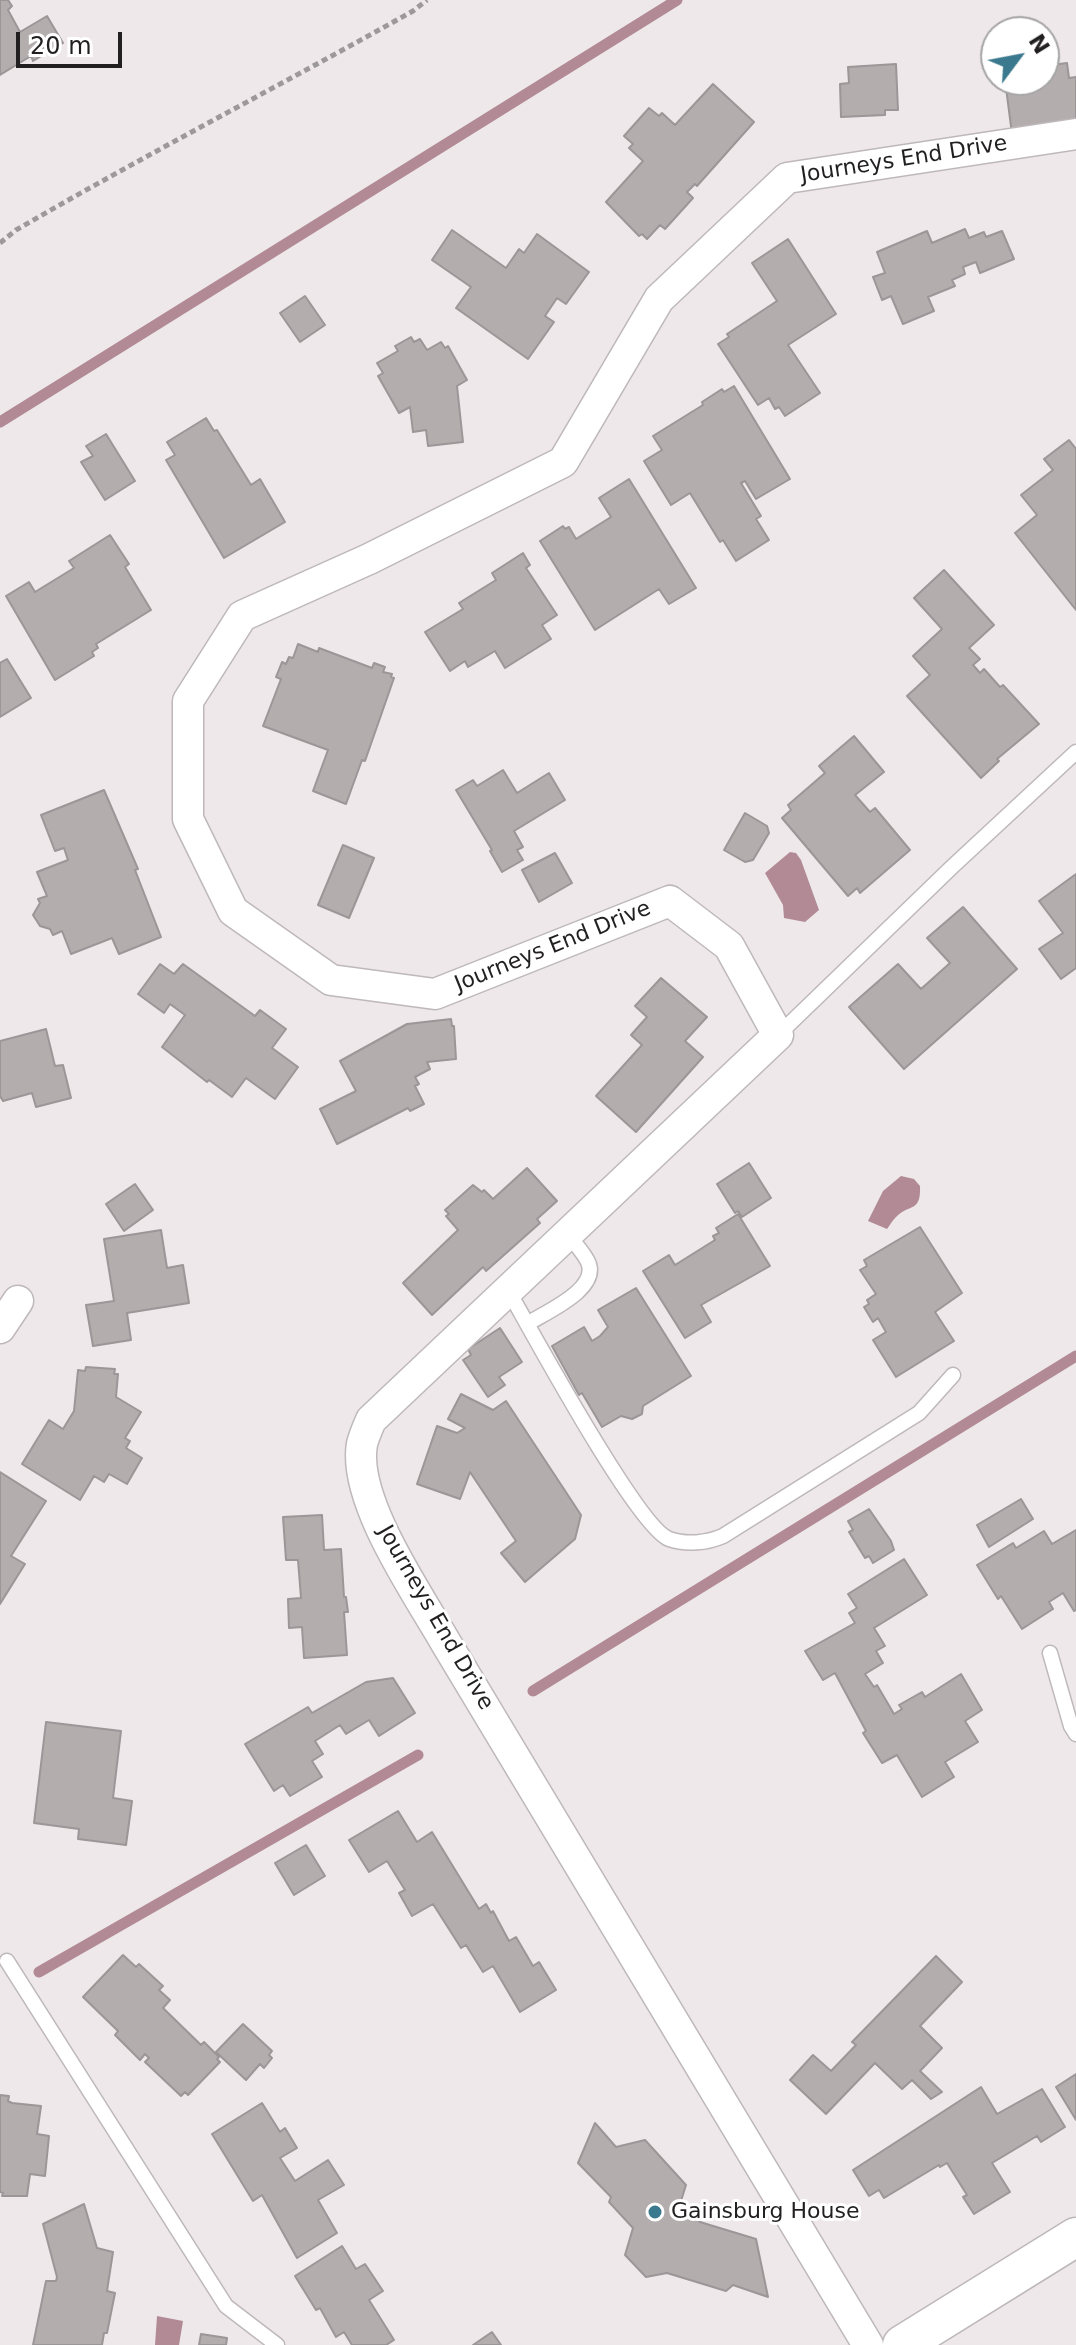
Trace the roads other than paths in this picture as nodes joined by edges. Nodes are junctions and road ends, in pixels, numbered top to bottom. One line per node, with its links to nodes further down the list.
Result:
1 (1076, 134): 3 (street, Journeys End Drive)
2 (1076, 752): 3 (lane)
3 (778, 1035): 4 (street, Journeys End Drive)
4 (567, 1234): 5 (street, Journeys End Drive); 7 (lane)
5 (508, 1290): 7 (lane); 15 (street, Journeys End Drive)
6 (18, 1301): 8 (street)
7 (527, 1324): 9 (lane)
8 (0, 1328)
9 (953, 1375)
10 (1050, 1653): 11 (lane)
11 (1076, 1734)
12 (7, 1961): 14 (lane)
13 (1076, 2237): 16 (street)
14 (277, 2345)
15 (868, 2345)
16 (902, 2345)

